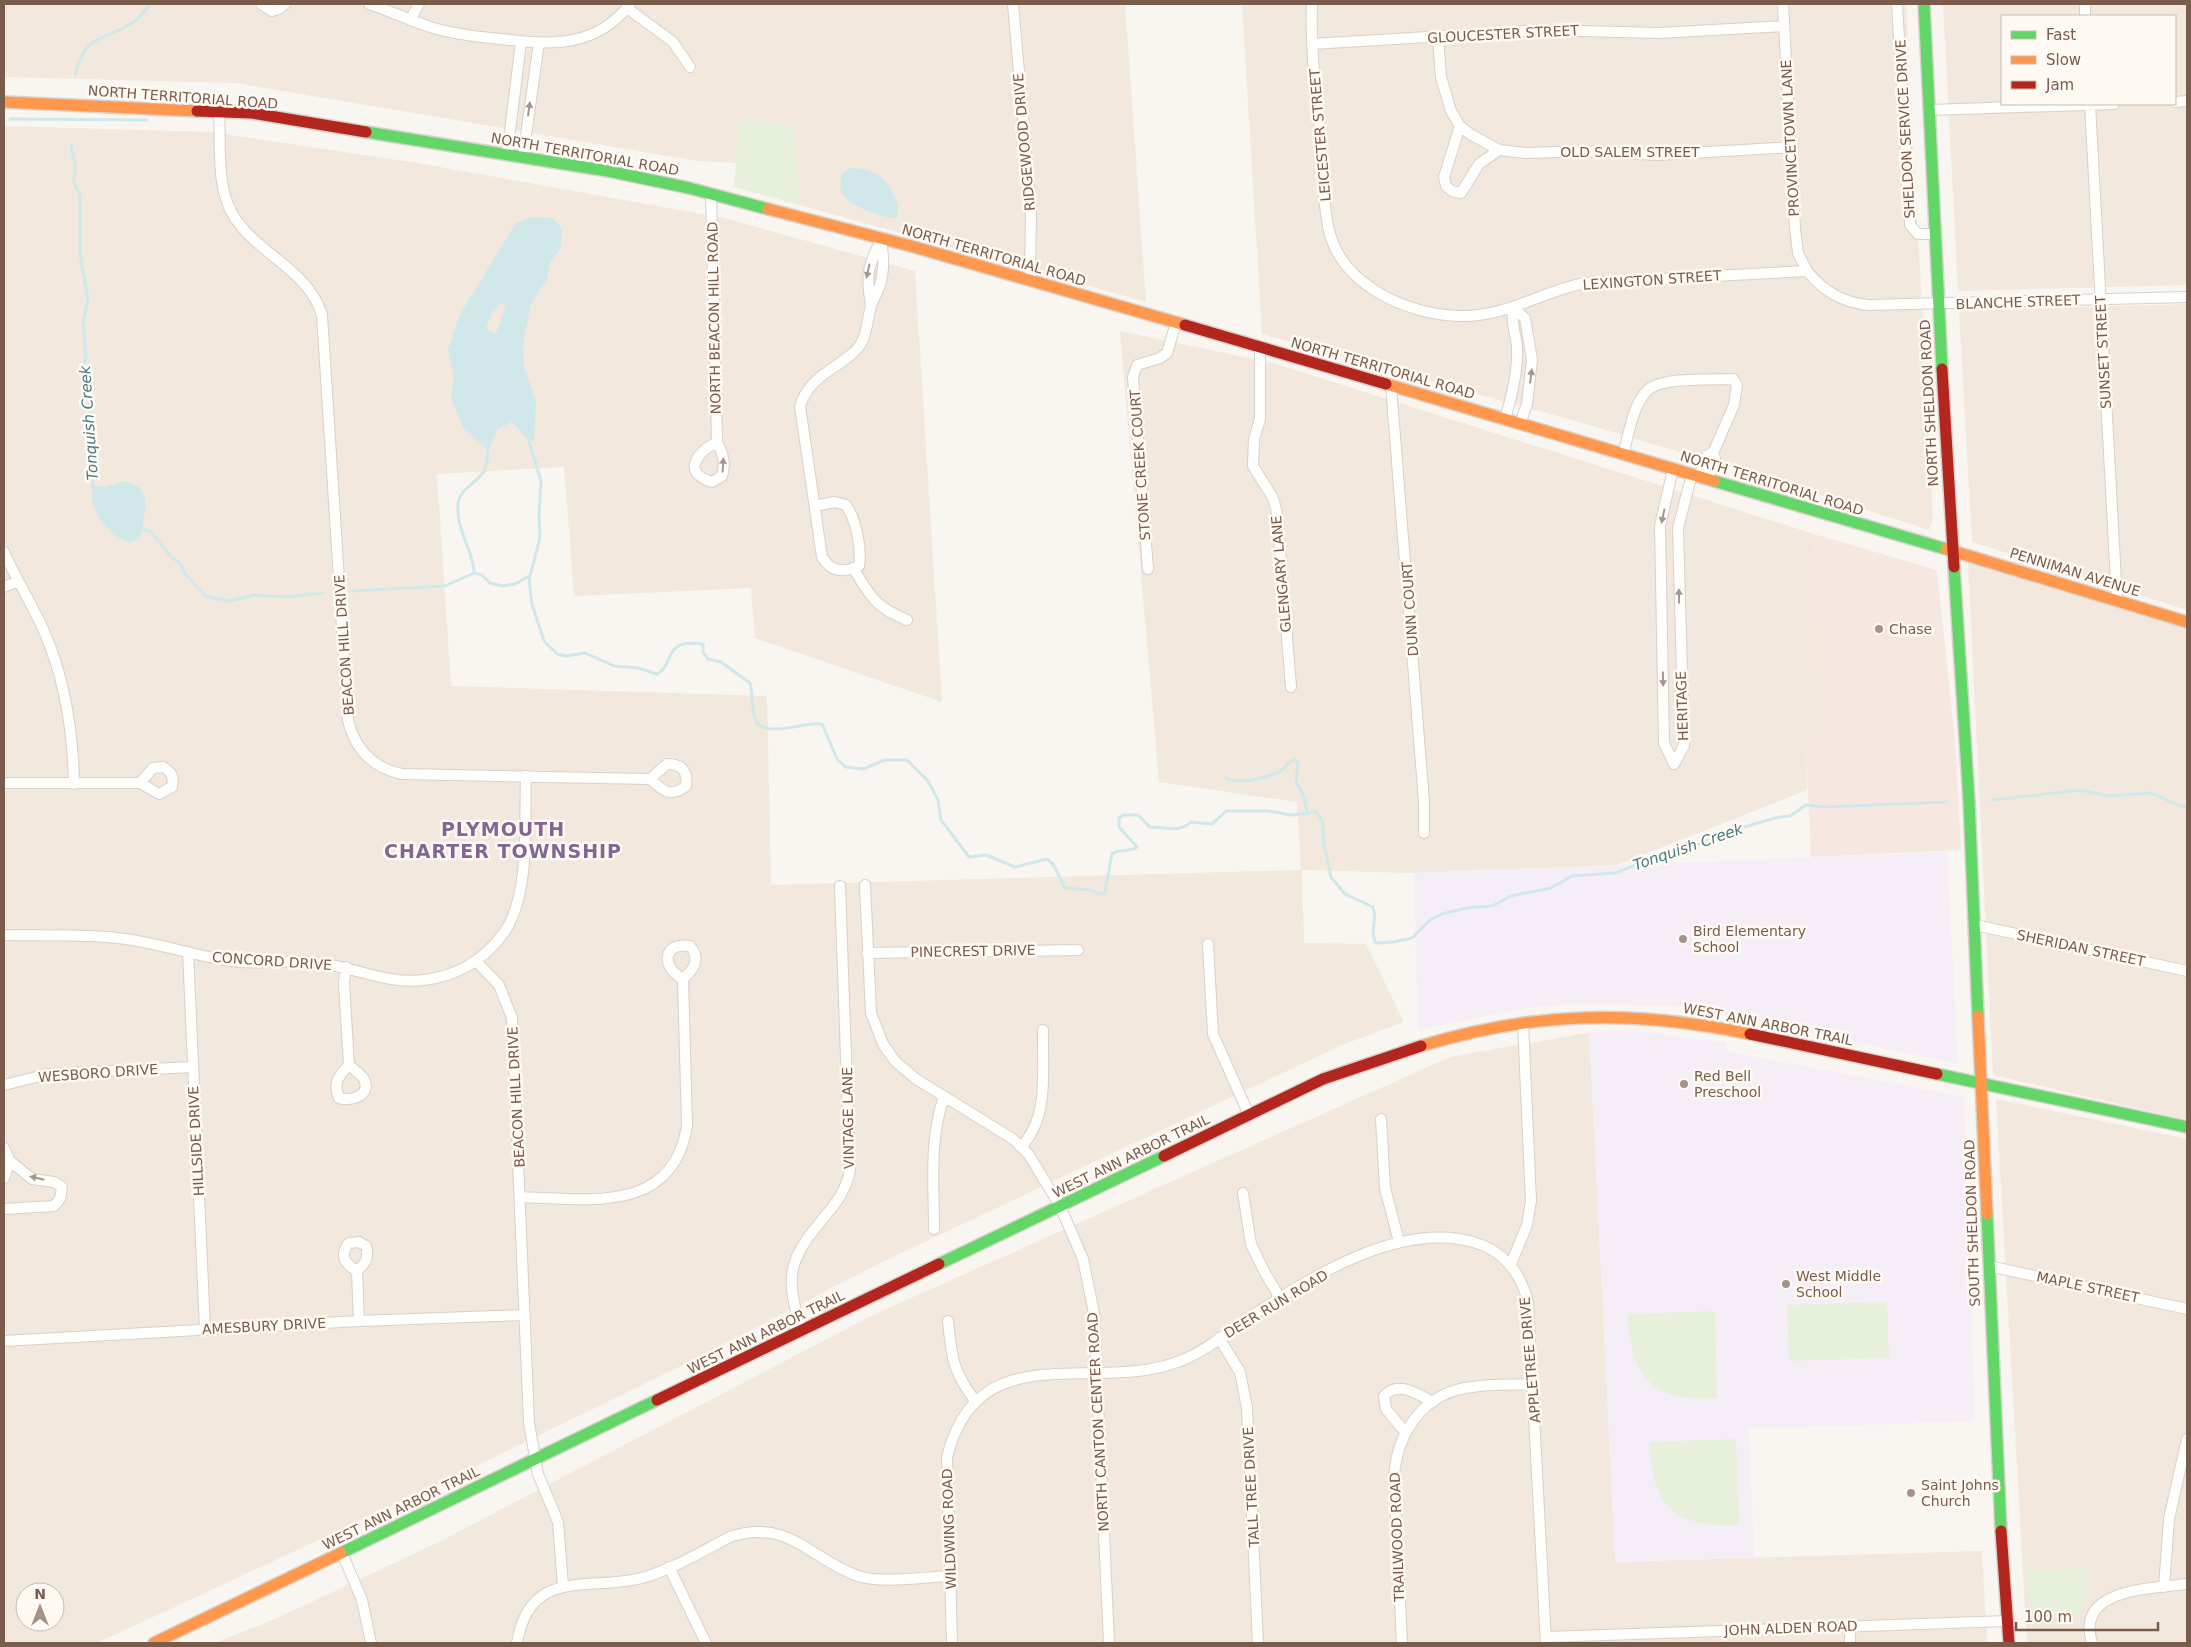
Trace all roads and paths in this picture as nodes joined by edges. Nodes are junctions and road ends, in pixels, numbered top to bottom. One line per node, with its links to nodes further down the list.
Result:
1 (261, 4): 2 (street)
2 (285, 4)
3 (369, 4): 11 (street)
4 (419, 4): 11 (street)
5 (1013, 4): 33 (street, RIDGEWOOD DRIVE)
6 (1312, 4): 16 (street, LEICESTER STREET)
7 (1783, 4): 12 (street, PROVINCETOWN LANE)
8 (1897, 4): 29 (street, SHELDON SERVICE DRIVE)
9 (1924, 4): 21 (main road, NORTH SHELDON ROAD)
10 (628, 6): 15 (street); 17 (street)
11 (410, 20): 14 (street)
12 (1784, 26): 13 (street, GLOUCESTER STREET); 24 (street, PROVINCETOWN LANE)
13 (1438, 37): 16 (street, GLOUCESTER STREET); 23 (street, OLD SALEM STREET)
14 (521, 42): 15 (street); 26 (street)
15 (539, 42): 27 (street, one-way to 15)
16 (1312, 44): 31 (street, LEICESTER STREET)
17 (690, 67)
18 (4, 102): 22 (main road, NORTH TERRITORIAL ROAD)
19 (2063, 105): 21 (street)
20 (2090, 105): 35 (street, SUNSET STREET)
21 (1929, 110): 29 (main road, NORTH SHELDON ROAD)
22 (219, 111): 26 (main road, NORTH TERRITORIAL ROAD); 63 (street, BEACON HILL DRIVE)
23 (1460, 126): 25 (street, OLD SALEM STREET); 25 (street)
24 (1791, 147): 25 (street, OLD SALEM STREET); 32 (street, PROVINCETOWN LANE)
25 (1499, 150)
26 (507, 155): 27 (main road, NORTH TERRITORIAL ROAD)
27 (523, 157): 28 (main road, NORTH TERRITORIAL ROAD)
28 (711, 194): 30 (main road, NORTH TERRITORIAL ROAD); 44 (street, NORTH BEACON HILL ROAD)
29 (1936, 234): 36 (main road, NORTH SHELDON ROAD)
30 (882, 239): 33 (main road, NORTH TERRITORIAL ROAD); 37 (street); 37 (street, one-way to 37)
31 (1344, 263): 38 (street, LEXINGTON STREET)
32 (1807, 271): 36 (street); 38 (street, LEXINGTON STREET)
33 (1030, 280): 39 (main road, NORTH TERRITORIAL ROAD)
34 (2187, 297): 35 (street, BLANCHE STREET)
35 (2100, 299): 36 (street, BLANCHE STREET); 57 (street, SUNSET STREET)
36 (1939, 303): 49 (main road, NORTH SHELDON ROAD)
37 (871, 306): 48 (street)
38 (1513, 308): 42 (street); 43 (street, one-way to 38)
39 (1176, 323): 40 (main road, NORTH TERRITORIAL ROAD); 54 (street, STONE CREEK COURT)
40 (1260, 348): 41 (main road, NORTH TERRITORIAL ROAD); 62 (street, GLENGARY LANE)
41 (1391, 386): 42 (main road, NORTH TERRITORIAL ROAD); 69 (street, DUNN COURT)
42 (1505, 419): 43 (main road, NORTH TERRITORIAL ROAD)
43 (1520, 424): 45 (main road, NORTH TERRITORIAL ROAD)
44 (717, 442)
45 (1623, 454): 46 (main road, NORTH TERRITORIAL ROAD); 47 (street, HERITAGE)
46 (1673, 469): 47 (main road, NORTH TERRITORIAL ROAD); 51 (street, HERITAGE, one-way to 51)
47 (1700, 477): 49 (main road, NORTH TERRITORIAL ROAD); 52 (street, HERITAGE)
48 (815, 506): 53 (street); 53 (street)
49 (1953, 551): 57 (main road, PENNIMAN AVENUE); 68 (main road, NORTH SHELDON ROAD)
50 (4, 552): 55 (street)
51 (1661, 554): 52 (street); 60 (street, HERITAGE)
52 (1678, 554): 61 (street, HERITAGE, one-way to 52)
53 (853, 568): 58 (street)
54 (1148, 569)
55 (18, 581): 56 (street); 67 (street)
56 (4, 587)
57 (2117, 600): 59 (main road, PENNIMAN AVENUE)
58 (907, 620)
59 (2187, 622)
60 (1662, 626): 61 (street); 61 (street, HERITAGE, one-way to 61)
61 (1680, 626)
62 (1291, 686)
63 (526, 776): 64 (street, BEACON HILL DRIVE); 78 (street)
64 (650, 779)
65 (4, 783): 67 (street)
66 (140, 783): 67 (street)
67 (74, 784)
68 (1970, 801): 72 (main road, SOUTH SHELDON ROAD)
69 (1424, 833)
70 (865, 885): 77 (street)
71 (840, 886): 111 (street, VINTAGE LANE)
72 (1975, 925): 80 (street, SHERIDAN STREET); 86 (main road, SOUTH SHELDON ROAD)
73 (4, 935): 76 (street, CONCORD DRIVE)
74 (1208, 944): 89 (street)
75 (1078, 950): 77 (street, PINECREST DRIVE)
76 (188, 952): 79 (street, CONCORD DRIVE); 85 (street, HILLSIDE DRIVE)
77 (867, 953): 88 (street)
78 (476, 961): 79 (street, CONCORD DRIVE); 97 (street, BEACON HILL DRIVE)
79 (346, 967): 84 (street)
80 (2187, 971)
81 (683, 980): 97 (street)
82 (1523, 1023): 86 (main road, WEST ANN ARBOR TRAIL); 89 (main road, WEST ANN ARBOR TRAIL); 102 (street)
83 (1043, 1030): 92 (street)
84 (349, 1065)
85 (193, 1067): 87 (street, WESBORO DRIVE); 110 (street, HILLSIDE DRIVE)
86 (1982, 1082): 91 (main road, WEST ANN ARBOR TRAIL); 103 (main road, SOUTH SHELDON ROAD)
87 (4, 1085)
88 (944, 1097): 92 (street); 100 (street)
89 (1249, 1115): 98 (main road, WEST ANN ARBOR TRAIL)
90 (1381, 1119): 101 (street)
91 (2187, 1127)
92 (1022, 1147): 98 (street)
93 (4, 1148): 94 (street)
94 (10, 1161): 95 (street); 99 (street, one-way to 94)
95 (4, 1178)
96 (1243, 1193): 105 (street)
97 (520, 1197): 107 (street, BEACON HILL DRIVE)
98 (1060, 1206): 111 (main road, WEST ANN ARBOR TRAIL); 114 (street, NORTH CANTON CENTER ROAD)
99 (4, 1208)
100 (934, 1229)
101 (1399, 1242): 102 (street, DEER RUN ROAD); 105 (street, DEER RUN ROAD)
102 (1511, 1264): 115 (street, APPLETREE DRIVE)
103 (1989, 1266): 106 (street, MAPLE STREET); 127 (main road, SOUTH SHELDON ROAD)
104 (357, 1271): 108 (street)
105 (1280, 1298): 112 (street, DEER RUN ROAD)
106 (2187, 1309)
107 (525, 1315): 108 (street, AMESBURY DRIVE); 120 (street, BEACON HILL DRIVE)
108 (359, 1321): 110 (street, AMESBURY DRIVE)
109 (948, 1321): 116 (street)
110 (205, 1329): 113 (street, AMESBURY DRIVE)
111 (802, 1331): 120 (main road, WEST ANN ARBOR TRAIL)
112 (1219, 1338): 114 (street, DEER RUN ROAD); 137 (street, TALL TREE DRIVE)
113 (4, 1341)
114 (1097, 1373): 116 (street, WILDWING ROAD); 136 (street, NORTH CANTON CENTER ROAD)
115 (1533, 1384): 117 (street, TRAILWOOD ROAD); 130 (street, APPLETREE DRIVE)
116 (975, 1401): 123 (street, WILDWING ROAD)
117 (1433, 1402): 118 (street, TRAILWOOD ROAD); 118 (street)
118 (1405, 1432): 138 (street, TRAILWOOD ROAD)
119 (2187, 1439): 126 (street)
120 (537, 1459): 121 (main road, WEST ANN ARBOR TRAIL); 125 (street, BEACON HILL DRIVE)
121 (342, 1553): 131 (main road, WEST ANN ARBOR TRAIL); 132 (street)
122 (668, 1567): 123 (street); 125 (street); 134 (street)
123 (950, 1576): 135 (street, WILDWING ROAD)
124 (2187, 1584): 126 (street)
125 (563, 1586): 133 (street)
126 (2164, 1587): 142 (street)
127 (2007, 1621): 128 (street, JOHN ALDEN ROAD); 141 (main road, SOUTH SHELDON ROAD)
128 (1850, 1626): 129 (street, JOHN ALDEN ROAD); 140 (street)
129 (1696, 1632): 130 (street, JOHN ALDEN ROAD); 139 (street)
130 (1546, 1640)
131 (154, 1643)
132 (372, 1643)
133 (517, 1643)
134 (706, 1643)
135 (952, 1643)
136 (1109, 1643)
137 (1258, 1643)
138 (1402, 1643)
139 (1696, 1643)
140 (1850, 1643)
141 (2009, 1643)
142 (2092, 1643)

